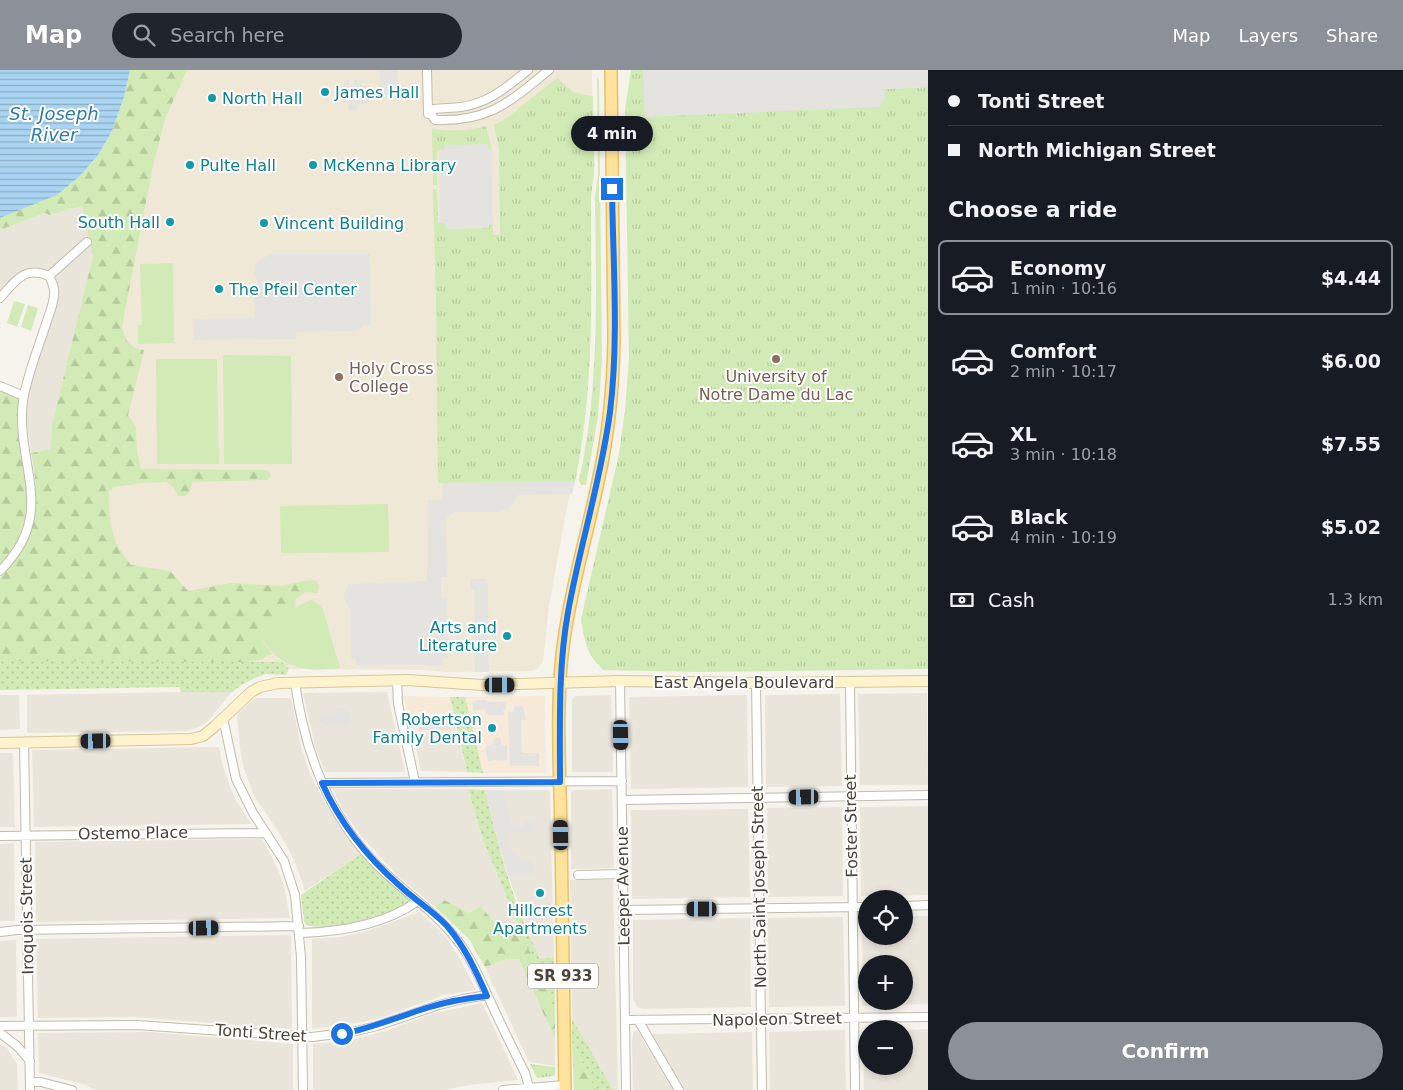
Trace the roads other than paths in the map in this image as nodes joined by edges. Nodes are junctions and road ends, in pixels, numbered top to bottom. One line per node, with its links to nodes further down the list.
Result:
1 (427, 70): 5 (street)
2 (528, 70): 5 (street)
3 (549, 70): 5 (street)
4 (611, 70): 16 (main road, SR 933)
5 (429, 114)
6 (87, 242): 7 (street)
7 (49, 276): 8 (street); 10 (street)
8 (0, 298)
9 (0, 386): 10 (street)
10 (24, 396): 11 (street)
11 (0, 571)
12 (397, 680): 13 (street, East Angela Boulevard); 16 (street, East Angela Boulevard); 23 (street)
13 (295, 682): 19 (street, East Angela Boulevard); 25 (street)
14 (620, 682): 16 (street, East Angela Boulevard); 18 (street, East Angela Boulevard); 22 (street, Leeper Avenue)
15 (928, 682): 17 (street, East Angela Boulevard)
16 (560, 683): 24 (main road, SR 933)
17 (850, 683): 18 (street, East Angela Boulevard); 27 (street, Foster Street)
18 (756, 684): 28 (street, North Saint Joseph Street)
19 (223, 718): 20 (street, East Angela Boulevard); 30 (street)
20 (24, 742): 21 (street, East Angela Boulevard); 31 (street, Iroquois Street)
21 (0, 743)
22 (622, 781): 24 (street); 29 (street, Leeper Avenue)
23 (415, 782): 24 (street); 25 (street)
24 (560, 782): 58 (main road, SR 933)
25 (322, 783): 35 (street)
26 (928, 795): 27 (street)
27 (851, 796): 28 (street); 38 (street, Foster Street)
28 (757, 798): 29 (street); 40 (street, North Saint Joseph Street)
29 (622, 800): 33 (street, Leeper Avenue)
30 (266, 832): 31 (street, Ostemo Place); 42 (street)
31 (25, 835): 32 (street, Ostemo Place); 43 (street, Iroquois Street)
32 (0, 836)
33 (623, 874): 34 (street); 41 (street, Leeper Avenue)
34 (578, 875)
35 (418, 901): 42 (street); 45 (street)
36 (928, 905): 37 (street)
37 (913, 906)
38 (853, 907): 39 (street); 40 (street); 47 (street, Foster Street)
39 (858, 907)
40 (759, 908): 41 (street); 48 (street, North Saint Joseph Street)
41 (623, 910): 49 (street, Leeper Avenue)
42 (300, 929): 43 (street); 54 (street)
43 (28, 930): 44 (street); 52 (street, Iroquois Street)
44 (0, 932)
45 (487, 996): 54 (street, Tonti Street); 57 (street)
46 (928, 1017): 47 (street, Napoleon Street)
47 (854, 1018): 48 (street, Napoleon Street); 65 (street, Foster Street)
48 (761, 1019): 50 (street, Napoleon Street); 64 (street, North Saint Joseph Street)
49 (625, 1020): 50 (street, Napoleon Street); 62 (street, Leeper Avenue)
50 (638, 1020): 63 (street)
51 (0, 1026): 52 (street, Tonti Street)
52 (29, 1026): 54 (street, Tonti Street); 55 (street, Iroquois Street)
53 (0, 1033): 55 (street)
54 (302, 1037): 60 (street)
55 (30, 1061): 56 (street, Iroquois Street)
56 (30, 1086): 59 (street)
57 (529, 1087): 58 (street); 61 (street)
58 (565, 1088)
59 (72, 1090)
60 (303, 1090)
61 (503, 1090)
62 (626, 1090)
63 (679, 1090)
64 (762, 1090)
65 (855, 1090)

